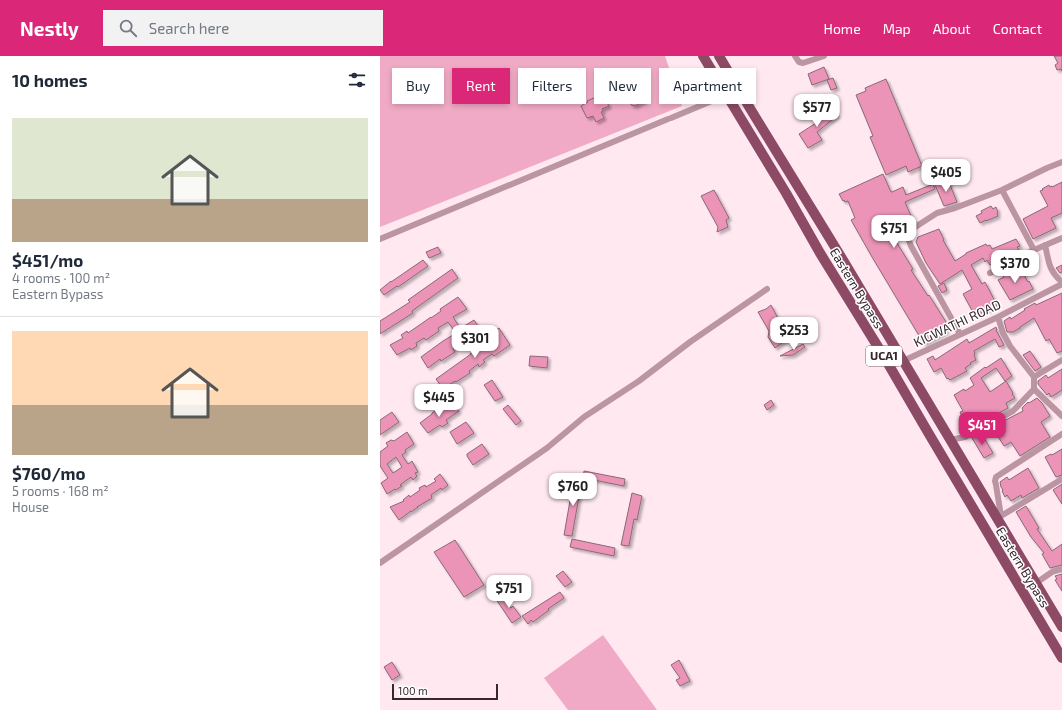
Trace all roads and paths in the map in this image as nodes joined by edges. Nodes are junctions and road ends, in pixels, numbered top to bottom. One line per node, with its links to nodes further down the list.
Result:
1 (703, 56): 5 (main road, Eastern Bypass / UCA1)
2 (719, 56): 20 (main road, Eastern Bypass / UCA1)
3 (795, 56): 4 (street)
4 (824, 56)
5 (710, 68)
6 (705, 104): 11 (street)
7 (731, 104): 32 (main road, Eastern Bypass / UCA1)
8 (1062, 162): 9 (street)
9 (1002, 190): 13 (street); 18 (street)
10 (1062, 238): 12 (street)
11 (380, 239)
12 (1045, 245): 13 (street); 15 (street)
13 (1034, 250): 14 (street)
14 (990, 273)
15 (1062, 283): 17 (street, KIGWATHI ROAD)
16 (767, 289): 28 (street)
17 (998, 317): 18 (street, KIGWATHI ROAD); 21 (street)
18 (960, 334): 20 (street, KIGWATHI ROAD)
19 (1062, 360): 21 (street)
20 (903, 361): 25 (main road, Eastern Bypass / UCA1)
21 (1034, 377): 22 (street)
22 (1034, 389): 23 (street); 25 (street)
23 (1062, 416)
24 (1062, 434): 27 (street)
25 (950, 440): 27 (main road, Eastern Bypass / UCA1)
26 (1062, 480): 27 (street)
27 (997, 514): 30 (main road, Eastern Bypass / UCA1)
28 (380, 563)
29 (1062, 569): 30 (street)
30 (1036, 583): 31 (main road, Eastern Bypass / UCA1)
31 (1062, 626)
32 (1062, 658)

